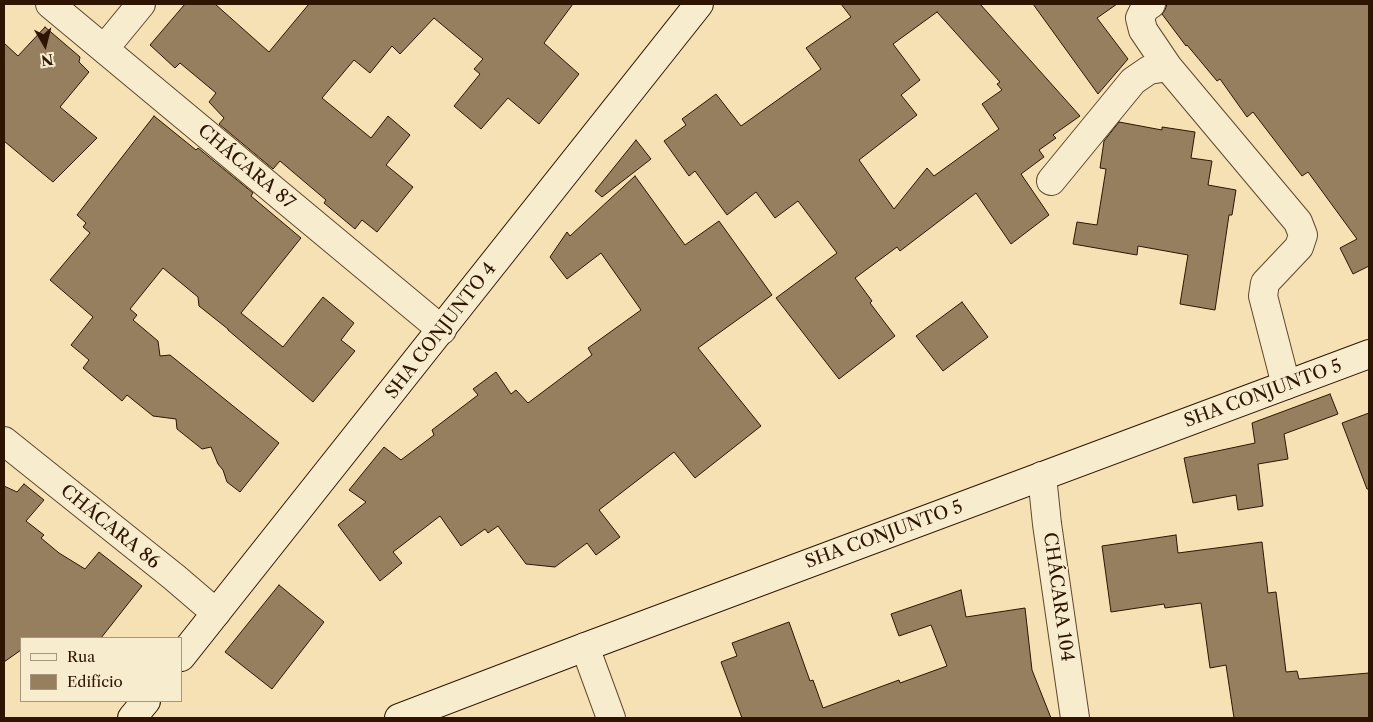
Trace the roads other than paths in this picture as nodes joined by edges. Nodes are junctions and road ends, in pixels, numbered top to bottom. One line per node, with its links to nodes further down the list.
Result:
1 (50, 4): 5 (street, CHÁCARA 87)
2 (141, 4): 5 (street)
3 (699, 4): 8 (street, SHA CONJUNTO 4)
4 (1151, 4): 6 (street)
5 (104, 49): 8 (street, CHÁCARA 87)
6 (1168, 67): 7 (street); 10 (street)
7 (1051, 181)
8 (442, 330): 13 (street, SHA CONJUNTO 4)
9 (1369, 354): 10 (street, SHA CONJUNTO 5)
10 (1286, 385): 12 (street, SHA CONJUNTO 5)
11 (4, 441): 13 (street, CHÁCARA 86)
12 (1042, 476): 14 (street, SHA CONJUNTO 5); 20 (street, CHÁCARA 104)
13 (216, 613): 15 (street, SHA CONJUNTO 4)
14 (584, 647): 18 (street, SHA CONJUNTO 5); 19 (street)
15 (182, 656)
16 (145, 702): 17 (street)
17 (132, 718)
18 (399, 718)
19 (611, 718)
20 (1076, 718)

